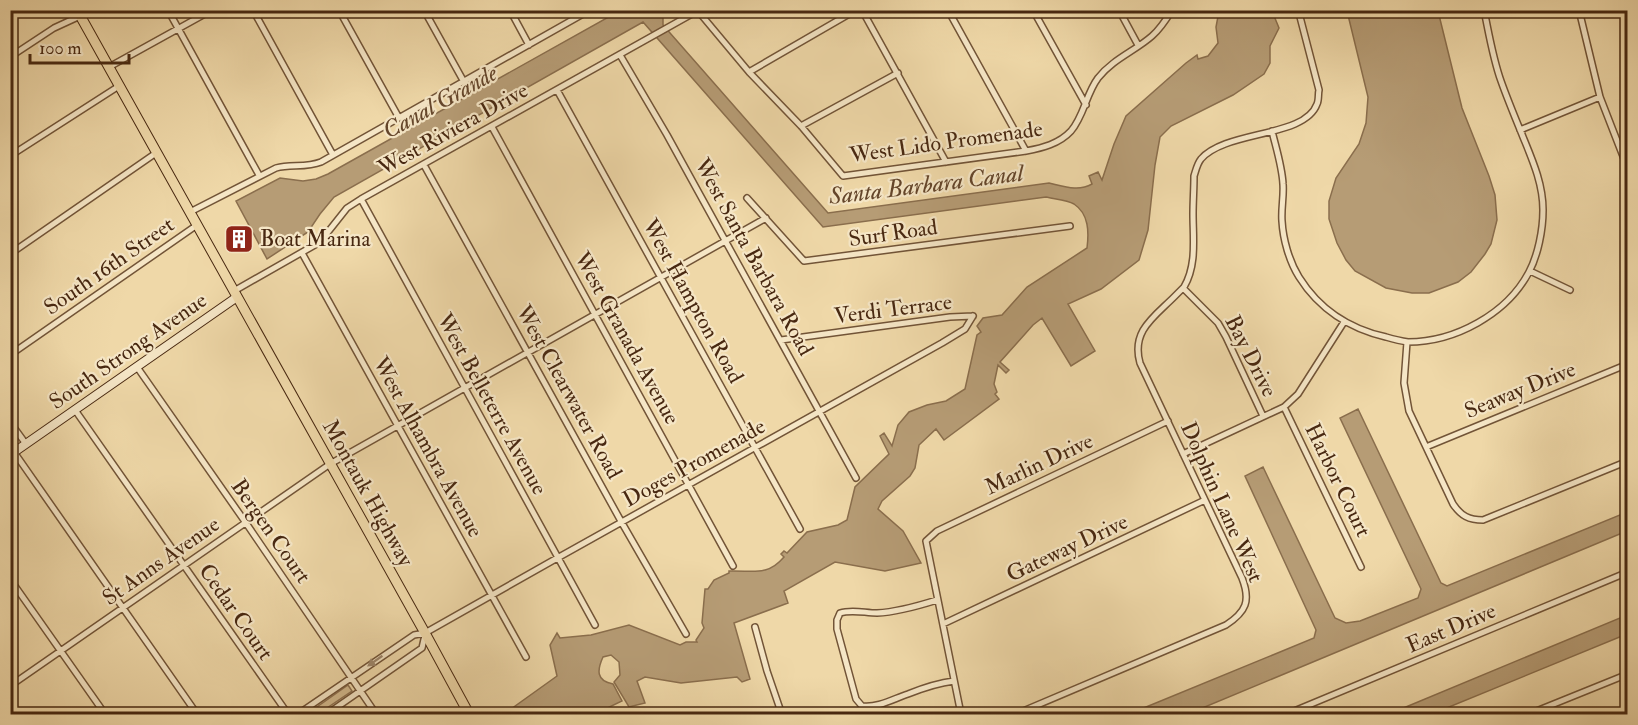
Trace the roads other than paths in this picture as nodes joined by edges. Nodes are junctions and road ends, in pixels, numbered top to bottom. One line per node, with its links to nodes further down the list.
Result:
1 (168, 10): 19 (street)
2 (212, 10): 19 (street)
3 (253, 10): 39 (street)
4 (339, 10): 32 (street)
5 (424, 10): 27 (street)
6 (510, 10): 20 (street)
7 (590, 10): 20 (street)
8 (856, 10): 25 (street)
9 (862, 10): 26 (street)
10 (948, 10): 37 (street)
11 (1033, 10): 31 (street)
12 (1119, 10): 21 (street)
13 (1172, 10): 21 (street, West Lido Promenade)
14 (1484, 10): 35 (street)
15 (1578, 10): 30 (street)
16 (699, 11): 22 (street, West Riviera Drive); 25 (street, West Lido Promenade)
17 (78, 13): 23 (street); 24 (main road, Montauk Highway)
18 (1299, 13): 36 (street)
19 (178, 29): 24 (street); 44 (street)
20 (530, 45): 27 (street)
21 (1138, 45): 31 (street, West Lido Promenade)
22 (620, 55): 29 (street, West Riviera Drive); 51 (street, West Santa Barbara Road)
23 (10, 57)
24 (109, 67): 28 (main road, Montauk Highway)
25 (749, 72): 33 (street, West Lido Promenade)
26 (898, 74): 33 (street); 41 (street)
27 (464, 82): 32 (street)
28 (119, 86): 38 (main road, Montauk Highway); 40 (street)
29 (557, 90): 34 (street, West Riviera Drive); 55 (street, West Hampton Road)
30 (1599, 97): 35 (street); 43 (street)
31 (1086, 105): 37 (street, West Lido Promenade)
32 (399, 118): 39 (street)
33 (801, 126): 41 (street, West Lido Promenade)
34 (492, 127): 42 (street, West Riviera Drive); 59 (street, West Granada Avenue)
35 (1520, 130): 54 (street)
36 (1272, 131): 56 (street); 61 (street)
37 (1026, 151): 41 (street, West Lido Promenade)
38 (156, 153): 47 (main road, Montauk Highway); 53 (street)
39 (333, 155): 44 (street)
40 (10, 156)
41 (946, 162)
42 (424, 165): 46 (street, West Riviera Drive); 64 (street, West Clearwater Road)
43 (1628, 170)
44 (259, 175): 47 (street)
45 (747, 198): 48 (street, Surf Road)
46 (361, 199): 52 (street, West Riviera Drive); 68 (street, West Belleterre Avenue)
47 (190, 212): 49 (main road, Montauk Highway)
48 (766, 218): 50 (street, Surf Road); 51 (street, St Anns Avenue)
49 (197, 225): 58 (main road, Montauk Highway); 65 (street, South 16th Street)
50 (1070, 226)
51 (725, 240): 55 (street, St Anns Avenue); 62 (street, West Santa Barbara Road)
52 (302, 253): 58 (street, West Riviera Drive); 75 (street, West Alhambra Avenue)
53 (10, 254)
54 (1530, 271): 57 (street); 63 (street)
55 (661, 277): 59 (street, St Anns Avenue); 78 (street, West Hampton Road)
56 (1183, 288): 72 (street, Bay Drive); 73 (street, Dolphin Lane West)
57 (1570, 290)
58 (236, 294): 67 (street, South Strong Avenue); 82 (main road, Montauk Highway)
59 (595, 314): 64 (street, St Anns Avenue); 84 (street, West Granada Avenue)
60 (973, 316): 62 (street, Verdi Terrace); 71 (street, Doges Promenade)
61 (1344, 322): 63 (street); 69 (street)
62 (781, 340): 71 (street, West Santa Barbara Road)
63 (1407, 342): 77 (street)
64 (528, 352): 68 (street, St Anns Avenue); 86 (street, West Clearwater Road)
65 (10, 355)
66 (1628, 364): 77 (street, Seaway Drive)
67 (137, 367): 70 (street, South Strong Avenue); 87 (street, Bergen Court)
68 (465, 387): 75 (street, St Anns Avenue); 89 (street, West Belleterre Avenue)
69 (1284, 407): 72 (street); 92 (street, Harbor Court)
70 (75, 410): 76 (street, South Strong Avenue); 90 (street, Cedar Court)
71 (820, 411): 78 (street, Doges Promenade); 83 (street, West Santa Barbara Road)
72 (1263, 416): 80 (street)
73 (1168, 421): 80 (street, Dolphin Lane West); 96 (street, Marlin Drive)
74 (10, 422): 76 (street)
75 (397, 426): 82 (street, St Anns Avenue); 95 (street, West Alhambra Avenue)
76 (26, 444): 79 (street, South Strong Avenue)
77 (1426, 447): 81 (street)
78 (755, 448): 84 (street, Doges Promenade); 88 (street, West Hampton Road)
79 (12, 453): 97 (street)
80 (1183, 454): 85 (street, Dolphin Lane West)
81 (1628, 461)
82 (330, 464): 87 (street, St Anns Avenue); 101 (main road, Montauk Highway)
83 (856, 478)
84 (689, 484): 86 (street, Doges Promenade); 91 (street, West Granada Avenue)
85 (1204, 500): 98 (street, Gateway Drive); 119 (street, Dolphin Lane West)
86 (622, 522): 89 (street, Doges Promenade); 102 (street, West Clearwater Road)
87 (246, 523): 90 (street, St Anns Avenue); 106 (street, Bergen Court)
88 (800, 529)
89 (558, 558): 95 (street, Doges Promenade); 99 (street, West Belleterre Avenue)
90 (183, 565): 97 (street, St Anns Avenue); 112 (street, Cedar Court)
91 (733, 566)
92 (1361, 567)
93 (1628, 572): 120 (street, East Drive)
94 (10, 579): 103 (street)
95 (491, 596): 101 (street, Doges Promenade); 104 (street, West Alhambra Avenue)
96 (937, 600): 98 (street); 107 (street)
97 (122, 608): 103 (street, St Anns Avenue); 111 (street)
98 (943, 624): 107 (street)
99 (595, 625)
100 (755, 627): 117 (street)
101 (425, 633): 106 (street, Doges Promenade, one-way to 106); 109 (street); 116 (main road, Montauk Highway)
102 (686, 634)
103 (61, 651): 108 (street, St Anns Avenue); 110 (street)
104 (526, 657)
105 (1628, 674): 121 (street)
106 (351, 678): 109 (street, Bergen Court); 113 (street, Doges Promenade)
107 (954, 681): 118 (street)
108 (10, 686)
109 (360, 692): 114 (street); 115 (street, Bergen Court)
110 (105, 714)
111 (197, 714)
112 (288, 714)
113 (298, 714)
114 (327, 714)
115 (376, 714)
116 (469, 714)
117 (764, 714)
118 (961, 714)
119 (1016, 714)
120 (1287, 714)
121 (1529, 714)

